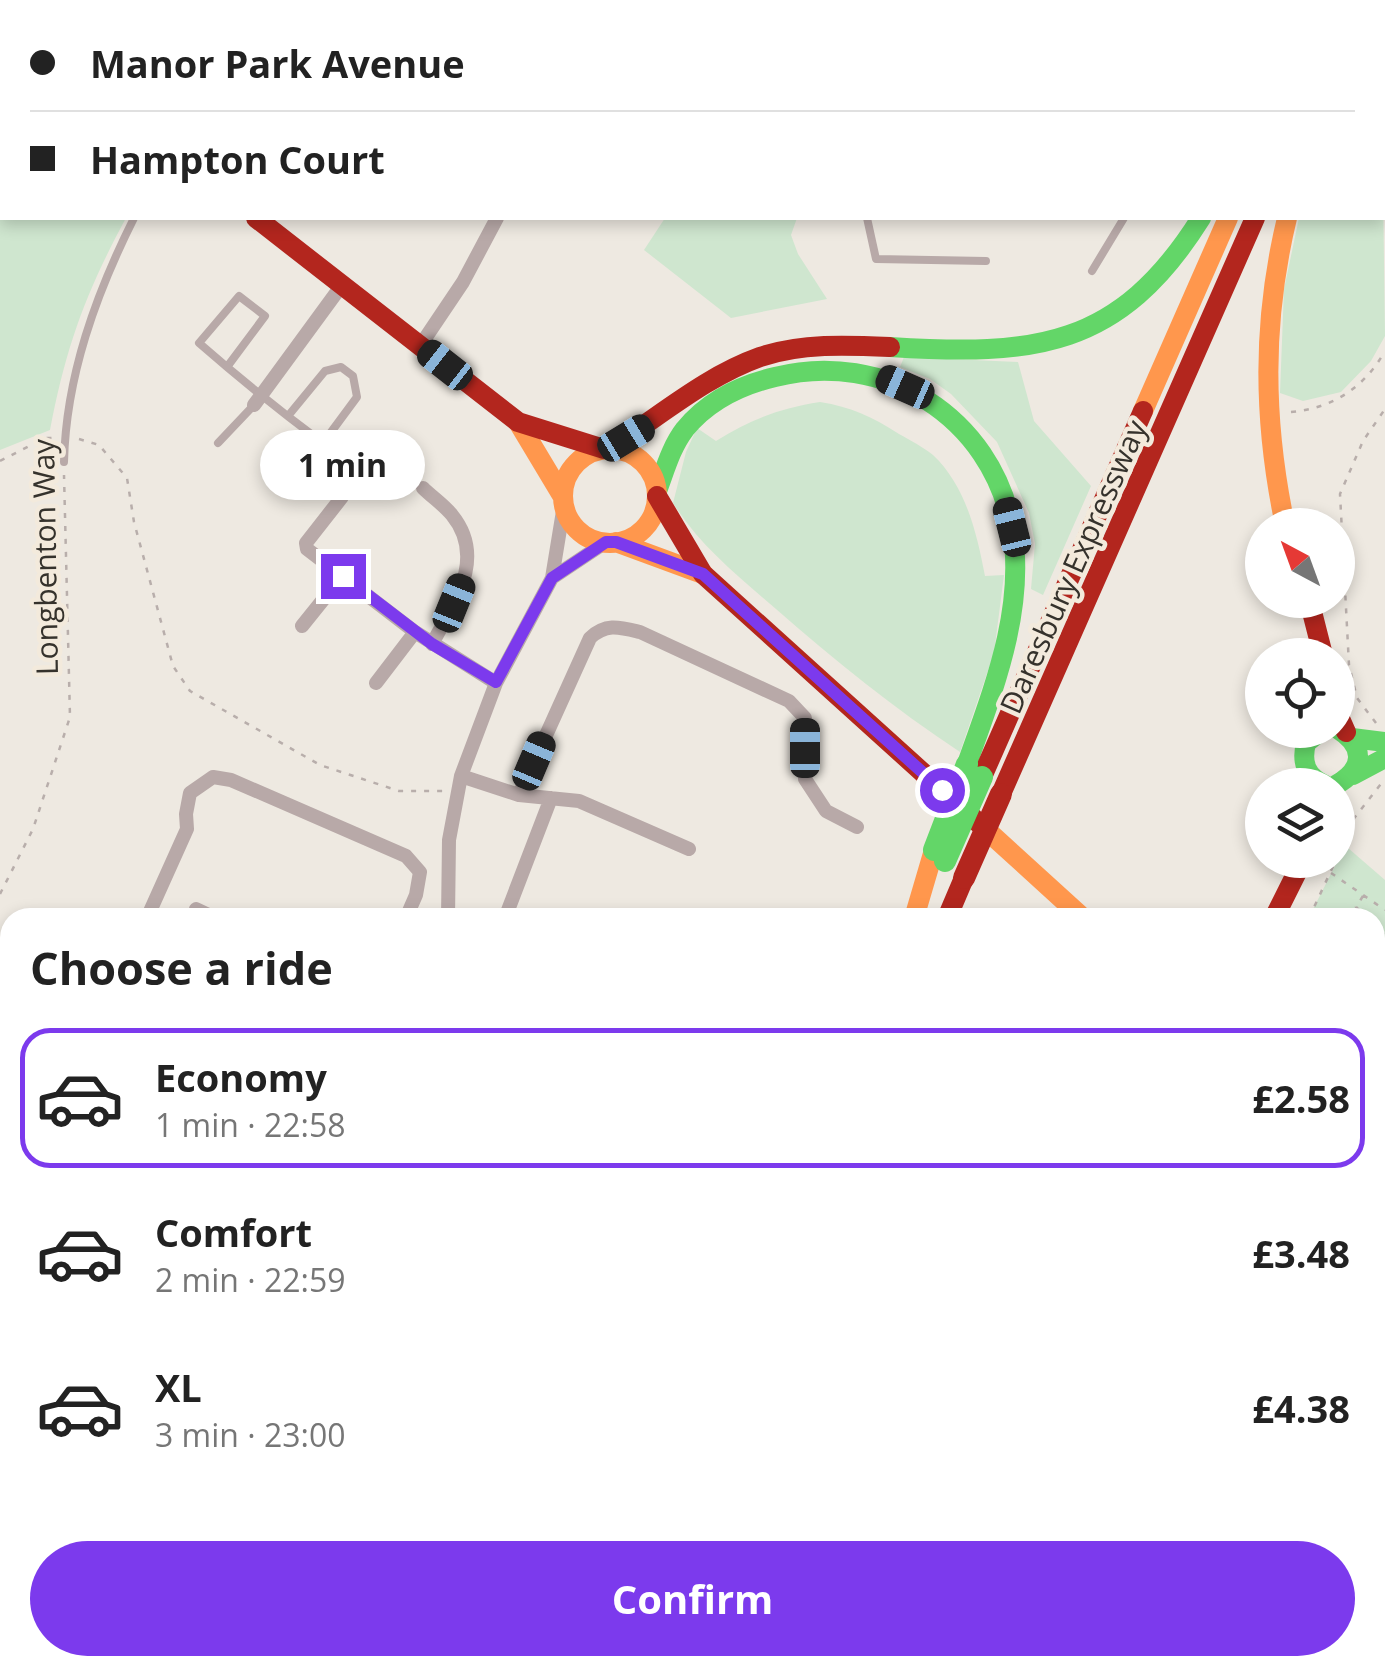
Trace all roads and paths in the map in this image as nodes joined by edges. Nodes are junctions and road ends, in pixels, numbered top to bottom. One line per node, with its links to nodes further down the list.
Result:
1 (133, 220): 26 (lane, Longbenton Way)
2 (259, 220): 12 (main road)
3 (496, 220): 13 (street)
4 (867, 220): 10 (lane)
5 (1123, 220): 11 (lane)
6 (1201, 220): 24 (main road)
7 (1227, 220): 44 (main road, Daresbury Expressway)
8 (1254, 220): 64 (main road, Daresbury Expressway, bridge)
9 (1287, 220): 31 (main road)
10 (986, 261)
11 (1092, 271)
12 (342, 285): 13 (main road); 16 (street)
13 (420, 346): 20 (main road)
14 (1385, 351): 18 (path)
15 (228, 367): 15 (lane); 16 (lane)
16 (257, 401): 19 (lane); 23 (lane)
17 (1385, 409): 42 (path)
18 (1291, 412)
19 (288, 416): 19 (lane)
20 (518, 422): 24 (main road); 30 (main road)
21 (73, 437): 48 (path)
22 (54, 438): 25 (path)
23 (218, 443)
24 (606, 449): 28 (main road); 30 (main road)
25 (0, 461)
26 (64, 462): 57 (path, Longbenton Way)
27 (423, 488): 38 (street)
28 (657, 493): 32 (main road); 33 (main road); 44 (main road)
29 (342, 497): 34 (street)
30 (564, 501): 32 (main road); 35 (street)
31 (1280, 508)
32 (611, 542): 33 (main road); 35 (street)
33 (703, 574): 65 (main road)
34 (343, 576): 36 (street); 37 (street)
35 (552, 578): 39 (street)
36 (302, 626)
37 (416, 632): 38 (street); 40 (street)
38 (432, 644): 39 (street)
39 (496, 682): 46 (street)
40 (376, 683)
41 (1355, 731): 42 (main road)
42 (1381, 734)
43 (1385, 758): 45 (main road)
44 (975, 771): 63 (main road, bridge)
45 (1355, 775)
46 (461, 776): 48 (street); 49 (street)
47 (1385, 779): 51 (path)
48 (457, 792): 61 (street)
49 (520, 795): 50 (street); 52 (street)
50 (551, 798): 53 (street); 62 (street)
51 (1355, 817)
52 (856, 827)
53 (689, 849)
54 (1294, 878): 66 (main road)
55 (1329, 878): 67 (path)
56 (1339, 878): 58 (path)
57 (0, 894)
58 (1364, 894): 68 (path); 69 (path)
59 (152, 908): 60 (street)
60 (410, 908)
61 (448, 908)
62 (509, 908)
63 (921, 908)
64 (952, 908)
65 (1072, 908)
66 (1279, 908)
67 (1314, 908)
68 (1357, 908)
69 (1382, 908)

